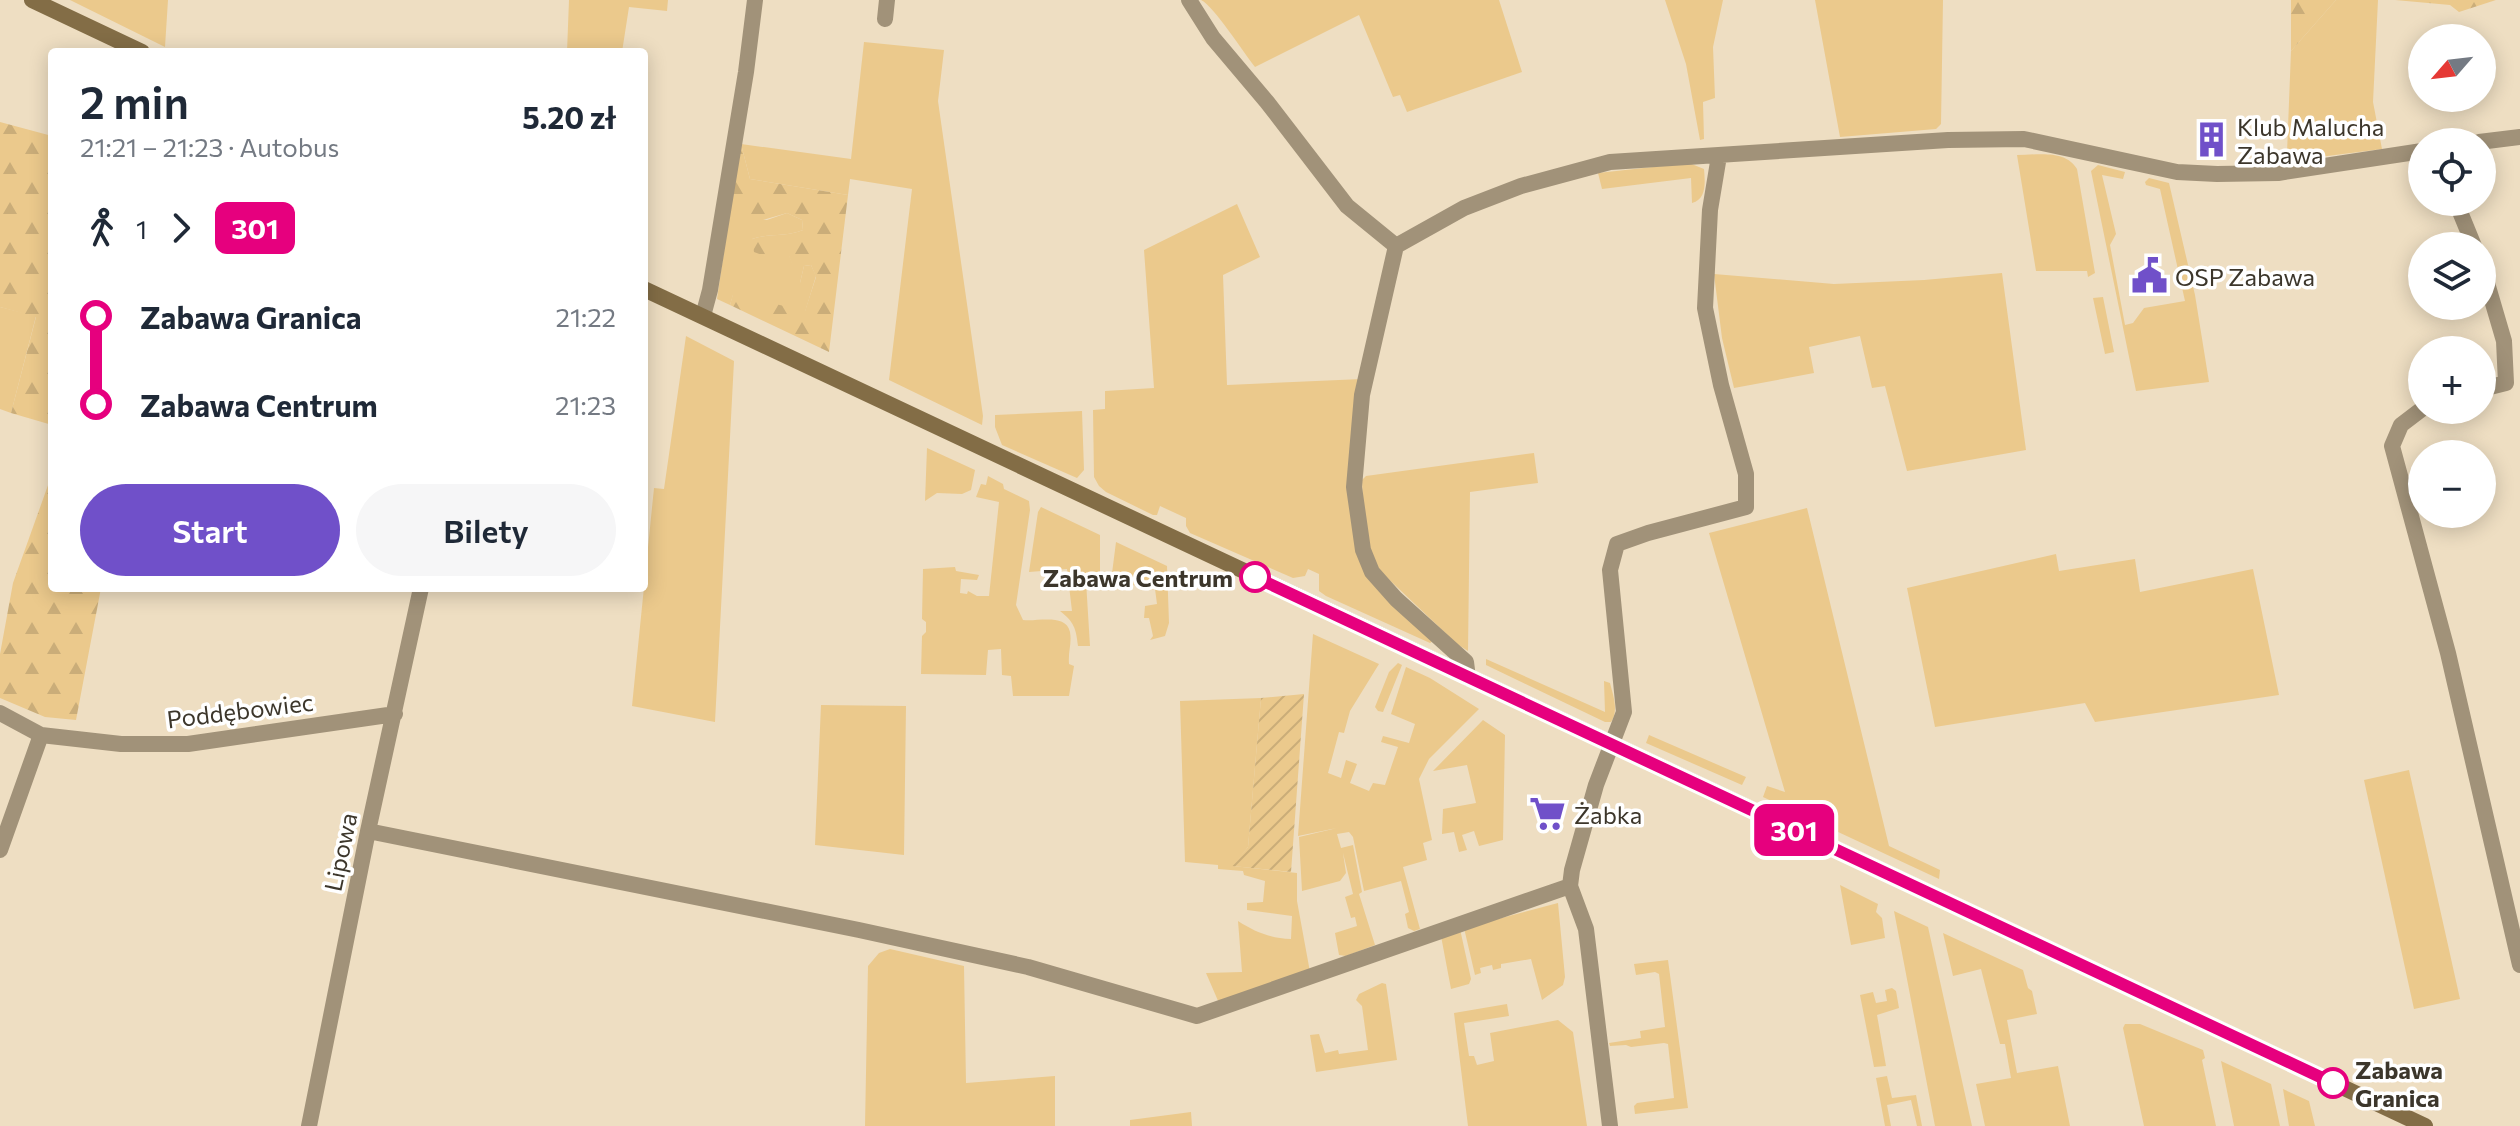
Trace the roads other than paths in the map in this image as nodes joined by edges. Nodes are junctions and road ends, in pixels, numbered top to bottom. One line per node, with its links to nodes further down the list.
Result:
1 (32, 0): 6 (main road)
2 (755, 0): 14 (street)
3 (887, 0): 5 (street)
4 (1189, 0): 11 (street)
5 (885, 19)
6 (134, 48)
7 (2520, 137): 8 (street)
8 (2496, 140)
9 (2408, 153): 10 (street)
10 (1719, 156): 11 (street); 22 (street)
11 (1396, 246): 18 (street)
12 (648, 291): 14 (main road)
13 (2496, 314): 15 (street)
14 (703, 316): 18 (main road)
15 (2496, 386)
16 (2408, 420): 26 (street)
17 (420, 592): 20 (street, Lipowa)
18 (1468, 678): 22 (main road)
19 (0, 713): 21 (street, Poddębowiec)
20 (395, 714): 21 (street, Poddębowiec); 23 (street, Lipowa)
21 (41, 735): 24 (street)
22 (1612, 745): 25 (street); 29 (main road)
23 (368, 831): 25 (street); 27 (street, Lipowa)
24 (0, 850)
25 (1570, 886): 28 (street)
26 (2520, 965)
27 (309, 1126)
28 (1610, 1126)
29 (2425, 1126)

